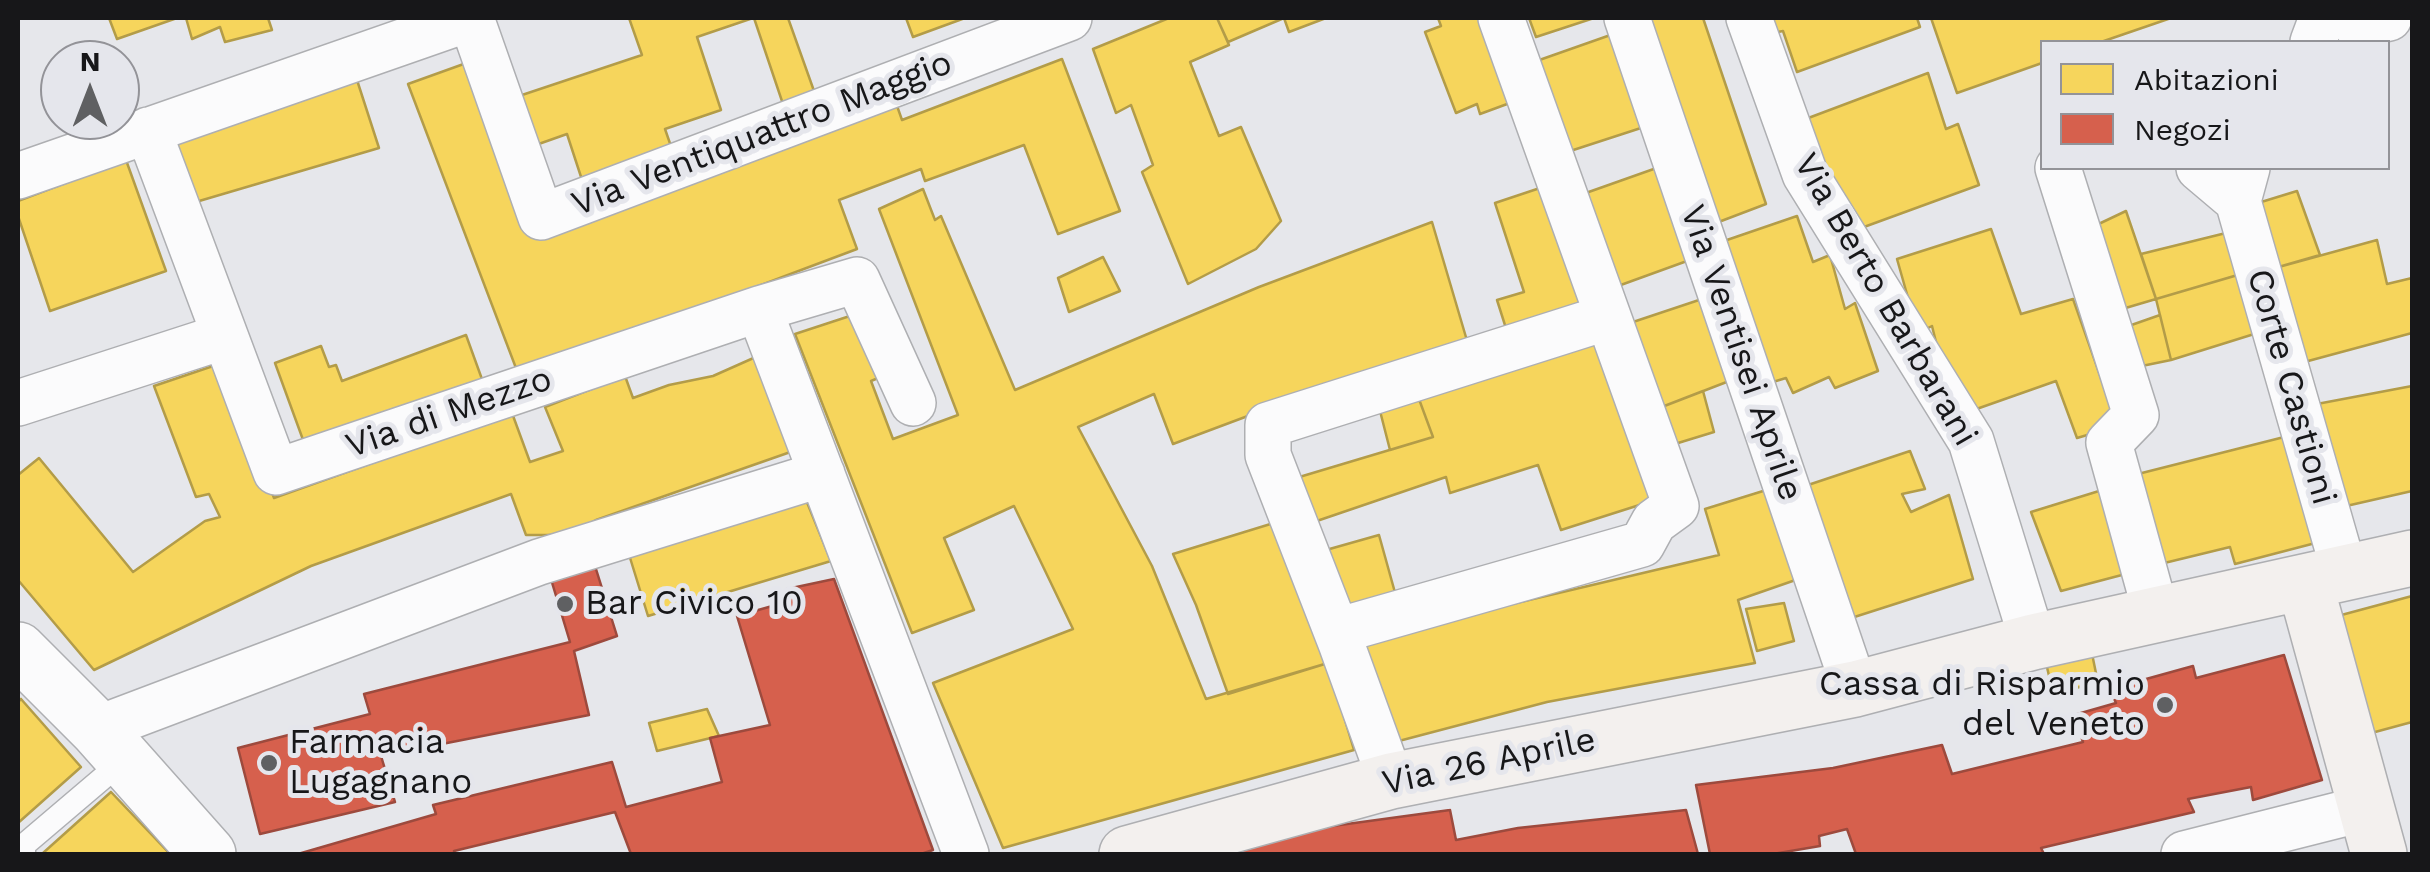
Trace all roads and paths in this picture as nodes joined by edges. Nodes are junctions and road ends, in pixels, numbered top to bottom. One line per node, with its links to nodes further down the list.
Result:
1 (471, 18): 2 (street, Via Ventiquattro Maggio); 8 (street)
2 (1069, 18)
3 (1501, 18): 14 (street)
4 (1627, 18): 25 (street, Via Ventisei Aprile)
5 (1748, 18): 23 (street, Via Berto Barbarani)
6 (2356, 20): 7 (street)
7 (2317, 40)
8 (148, 130): 11 (street); 15 (street, Via di Mezzo)
9 (2059, 170): 21 (street)
10 (2204, 170): 12 (street, Corte Castioni)
11 (18, 176)
12 (2242, 184): 20 (street, Corte Castioni)
13 (759, 308): 15 (street, Via di Mezzo); 17 (street, Via di Mezzo); 18 (street)
14 (1608, 317): 22 (street); 22 (street)
15 (225, 336): 16 (street)
16 (18, 403)
17 (913, 403)
18 (822, 474): 26 (street); 31 (street)
19 (2412, 558): 20 (main road, Via 26 Aprile)
20 (2325, 579): 21 (main road, Via 26 Aprile); 28 (main road)
21 (2156, 613): 23 (main road, Via 26 Aprile)
22 (1341, 642): 27 (street)
23 (2032, 642): 25 (main road, Via 26 Aprile)
24 (18, 650): 26 (street)
25 (1855, 690): 27 (main road, Via 26 Aprile)
26 (111, 744): 29 (lane); 30 (street)
27 (1391, 781): 32 (main road, Via 26 Aprile)
28 (2372, 831): 33 (street)
29 (24, 854)
30 (208, 854)
31 (966, 854)
32 (1128, 854)
33 (2184, 854)

